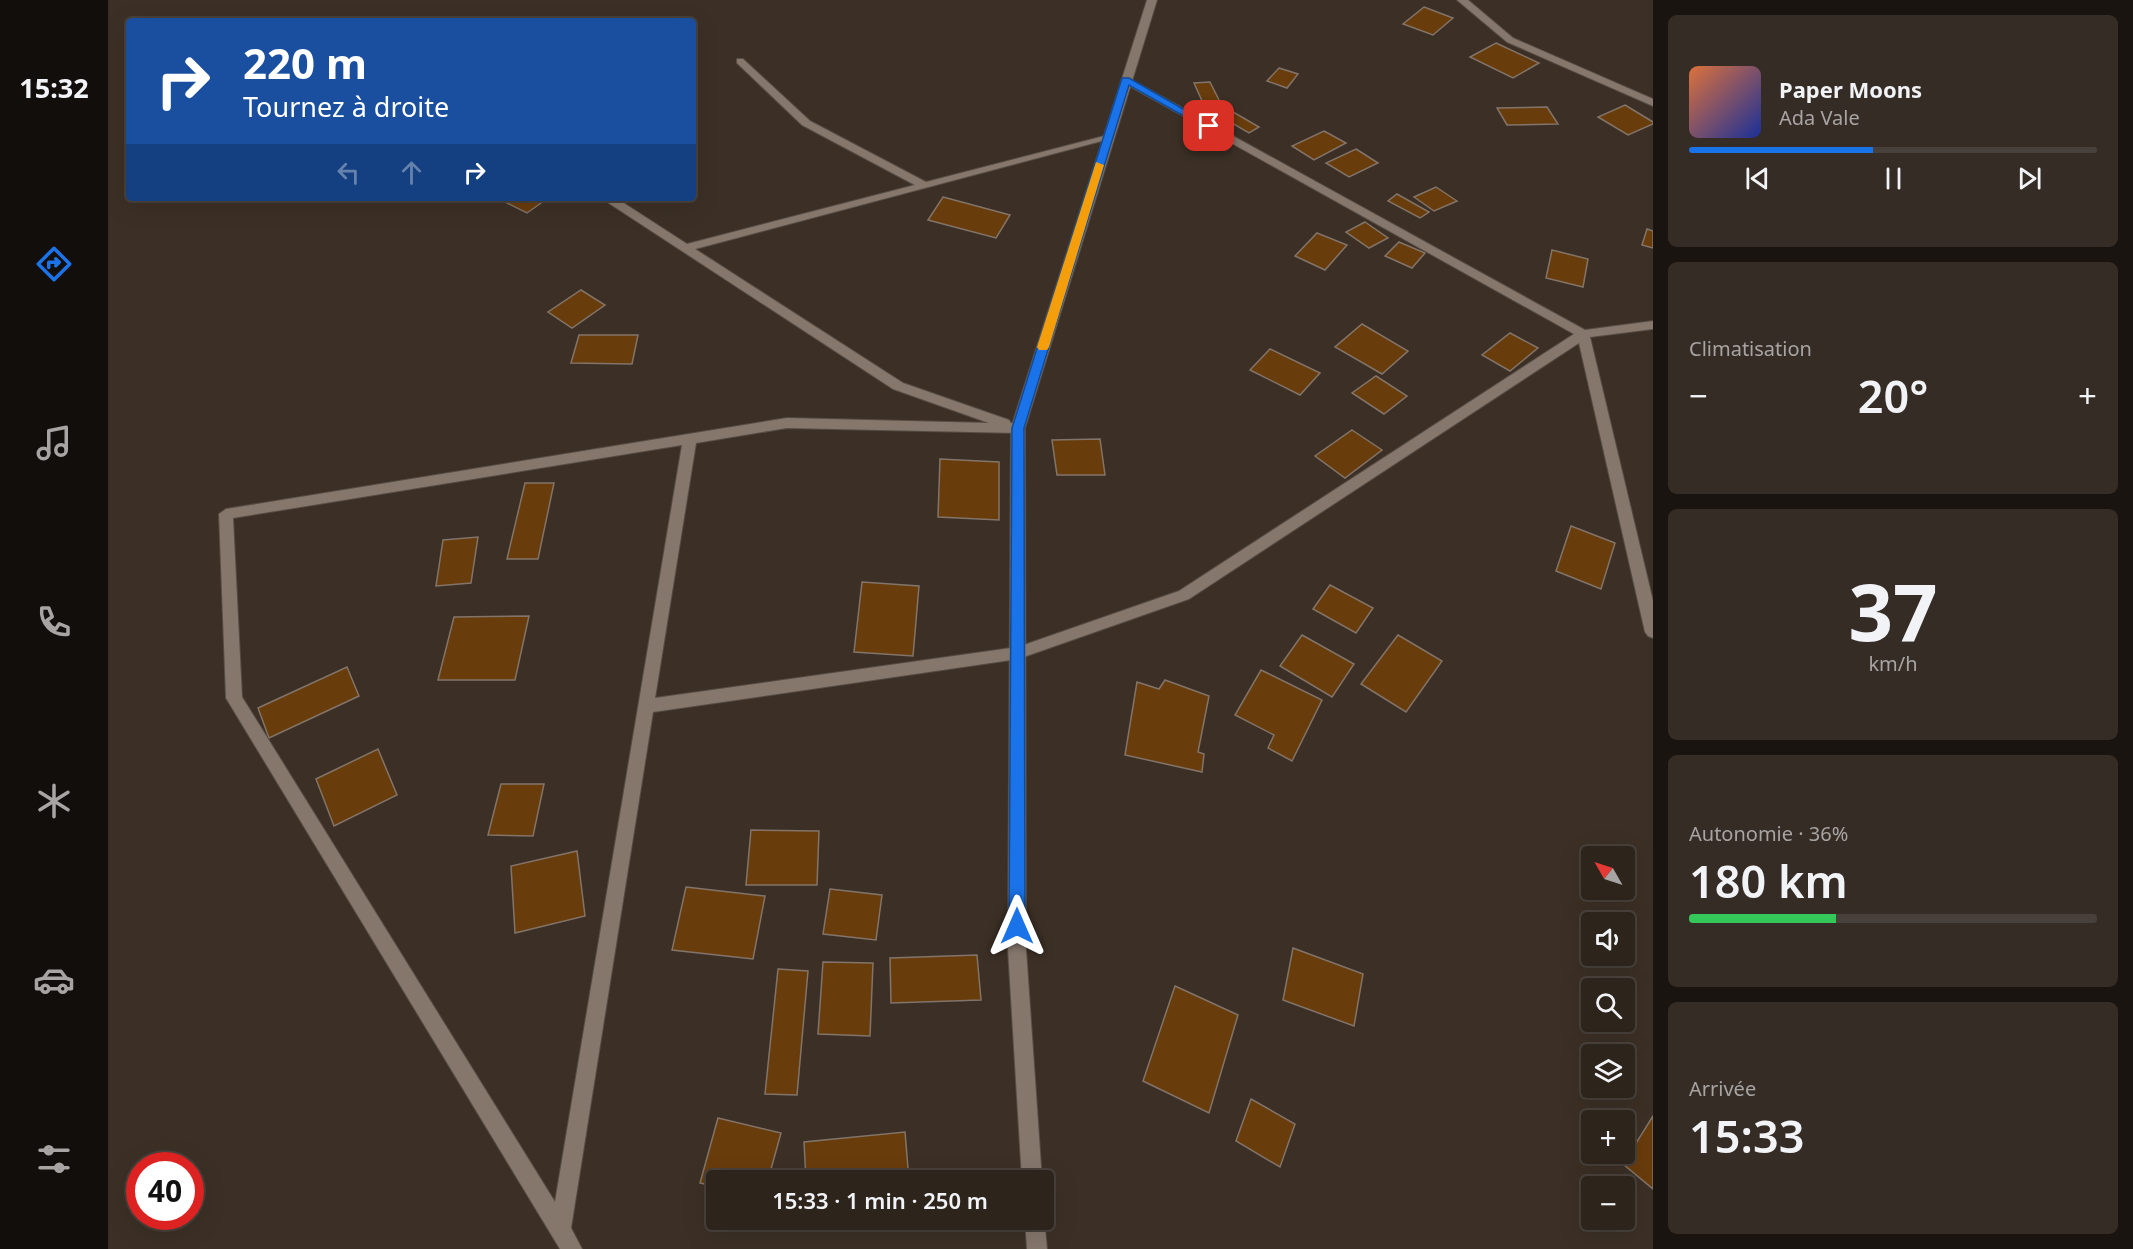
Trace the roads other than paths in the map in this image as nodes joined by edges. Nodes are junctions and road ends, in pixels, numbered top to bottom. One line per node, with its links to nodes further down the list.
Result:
1 (1152, 0): 4 (street)
2 (1462, 0): 5 (street)
3 (740, 61): 7 (street)
4 (1126, 80): 6 (street); 11 (street)
5 (1650, 100)
6 (1108, 138): 7 (street); 12 (street)
7 (925, 186): 9 (street)
8 (613, 201): 9 (street)
9 (687, 248): 12 (street)
10 (1653, 325): 11 (street)
11 (1583, 334): 14 (street); 15 (street)
12 (1018, 428): 13 (street); 15 (street)
13 (690, 439): 16 (street); 18 (street)
14 (1653, 632)
15 (1018, 652): 16 (street); 17 (street)
16 (646, 706): 18 (street)
17 (1031, 1170)
18 (560, 1230): 20 (street)
19 (1036, 1230): 21 (street)
20 (572, 1249)
21 (1037, 1249)

